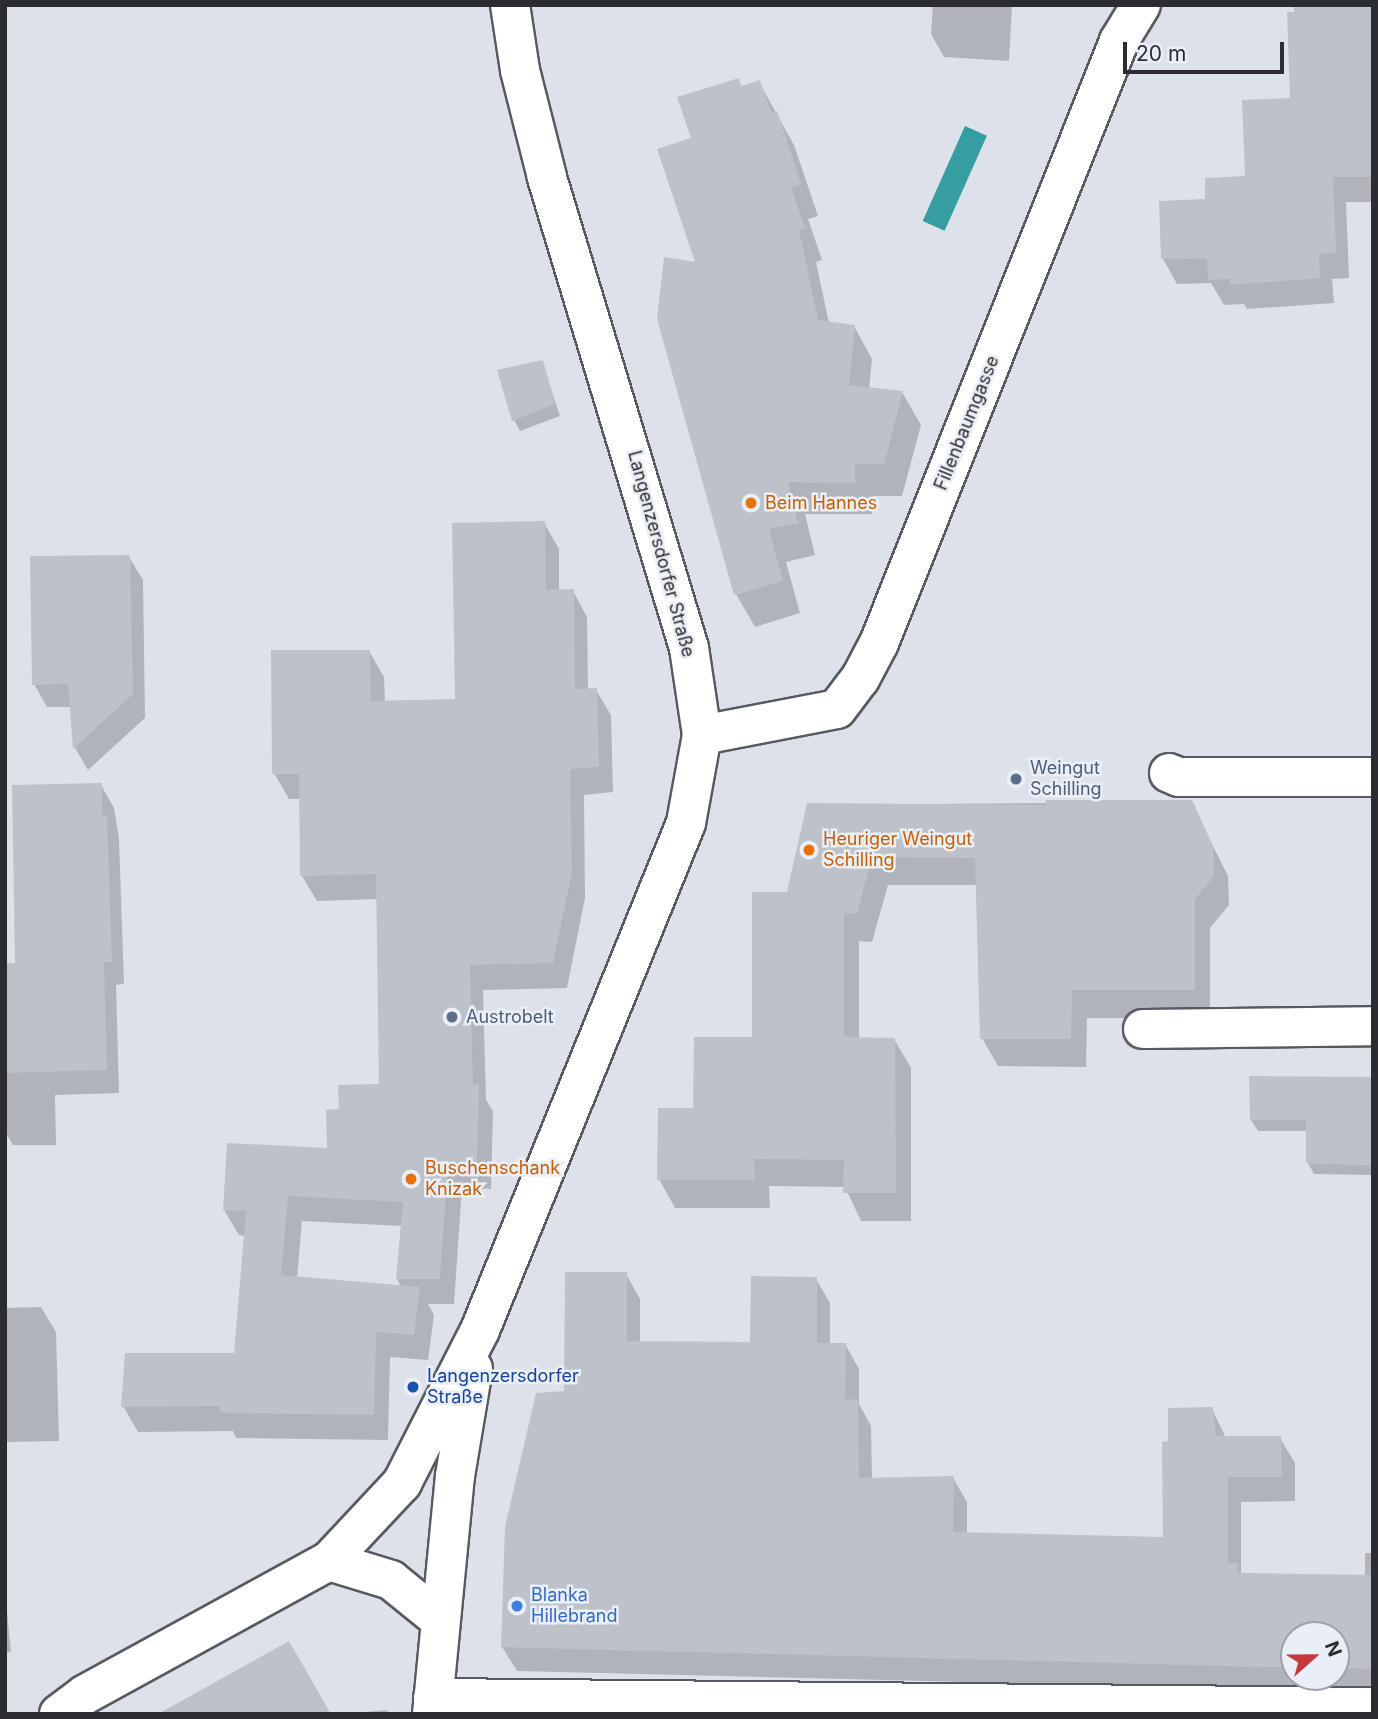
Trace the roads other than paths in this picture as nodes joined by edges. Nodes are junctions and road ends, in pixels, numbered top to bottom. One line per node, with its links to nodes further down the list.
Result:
1 (510, 5): 3 (main road, Langenzersdorfer Straße)
2 (1140, 5): 3 (main road, Fillenbaumgasse)
3 (702, 735): 8 (main road, Langenzersdorfer Straße)
4 (1169, 774): 5 (main road)
5 (1373, 777)
6 (1373, 1026): 7 (main road)
7 (1143, 1030)
8 (480, 1329): 9 (main road, Langenzersdorfer Straße); 10 (main road, Langenzersdorfer Straße)
9 (329, 1561): 10 (main road); 13 (main road, Langenzersdorfer Straße)
10 (439, 1619): 11 (main road, Langenzersdorfer Straße)
11 (433, 1706): 12 (main road)
12 (1373, 1707)
13 (59, 1714)

